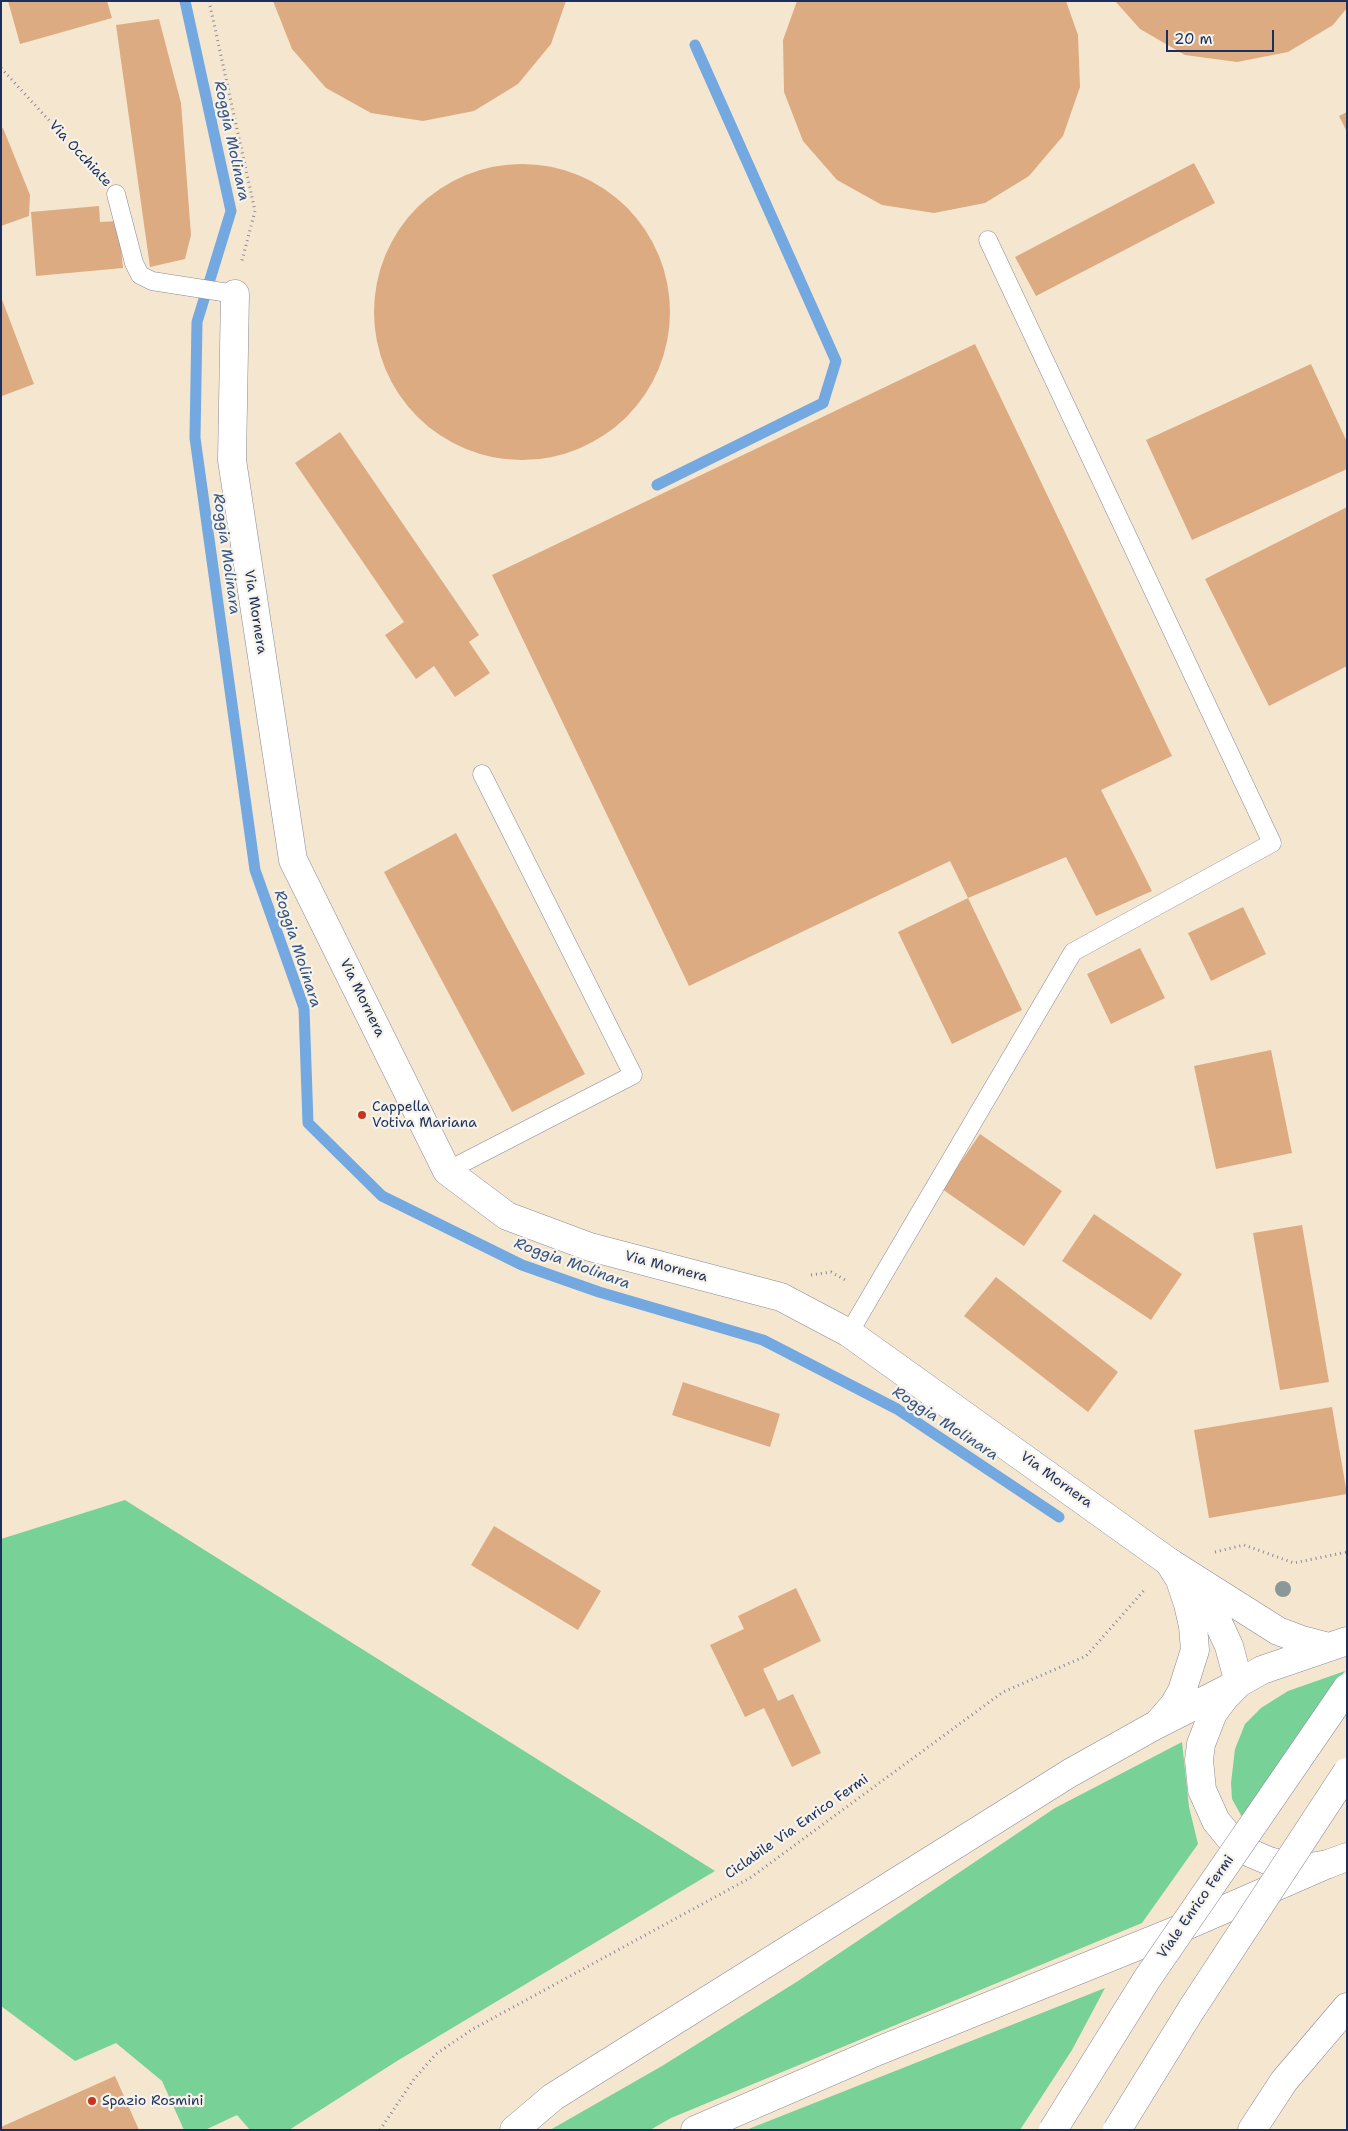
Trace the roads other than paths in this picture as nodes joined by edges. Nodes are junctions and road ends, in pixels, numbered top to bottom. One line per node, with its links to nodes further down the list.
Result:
1 (116, 194): 3 (lane, Via Occhiate)
2 (988, 240): 6 (lane)
3 (225, 292): 5 (main road, Via Mornera)
4 (482, 774): 5 (lane)
5 (447, 1171): 6 (main road, Via Mornera)
6 (849, 1333): 7 (main road, Via Mornera)
7 (1169, 1562): 8 (main road); 9 (main road); 11 (main road)
8 (1338, 1644): 9 (main road)
9 (1239, 1684): 11 (main road); 13 (main road)
10 (1347, 1688): 17 (main road, Viale Enrico Fermi, bridge)
11 (1154, 1726): 15 (main road)
12 (1347, 1772): 18 (main road, bridge)
13 (1337, 1860): 16 (main road)
14 (1347, 2008): 19 (main road)
15 (514, 2130)
16 (695, 2130)
17 (1053, 2130)
18 (1117, 2130)
19 (1252, 2130)

